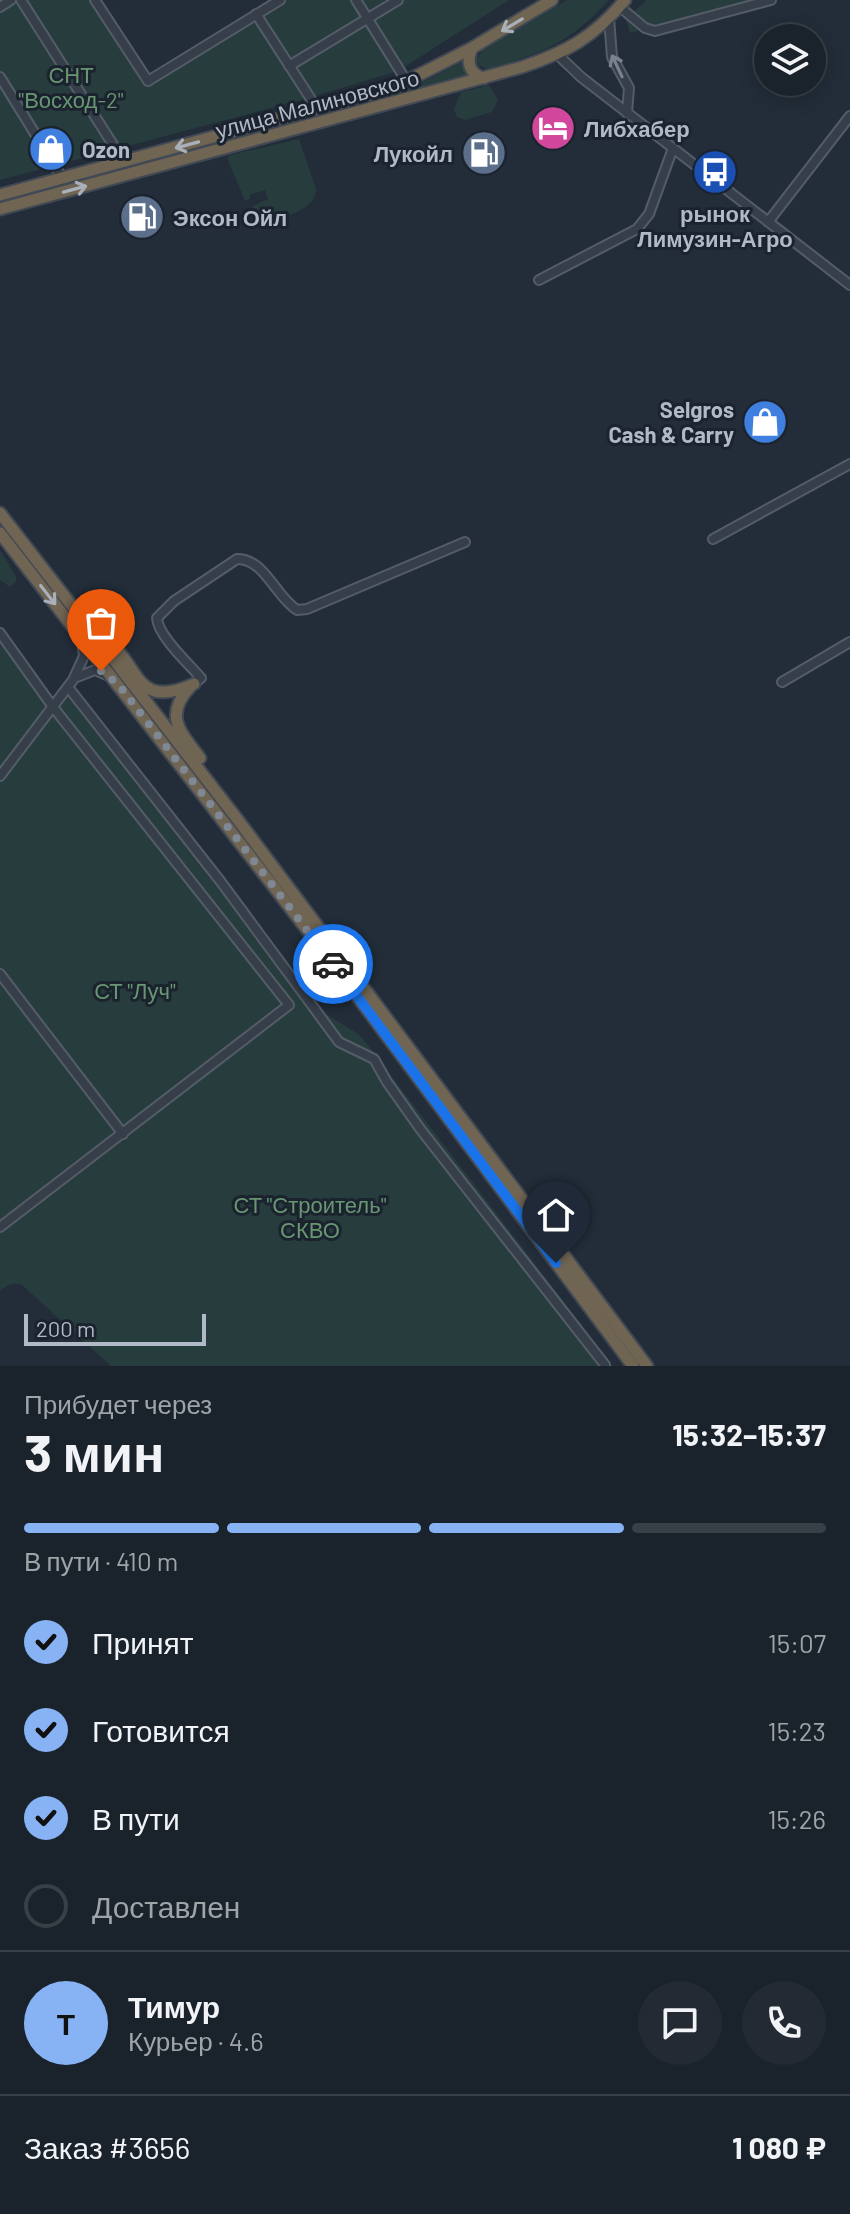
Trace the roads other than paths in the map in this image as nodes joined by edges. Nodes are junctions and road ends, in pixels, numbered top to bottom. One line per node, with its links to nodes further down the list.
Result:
1 (11, 0): 11 (street)
2 (21, 0): 25 (street)
3 (95, 0): 12 (street)
4 (280, 0): 12 (street)
5 (356, 0): 13 (street)
6 (398, 0): 13 (street)
7 (552, 0): 15 (highway, улица Малиновского, one-way to 15)
8 (771, 0): 10 (street)
9 (621, 2): 10 (street); 14 (highway, улица Малиновского)
10 (750, 3)
11 (0, 7)
12 (256, 14): 17 (street)
13 (367, 19): 17 (street); 20 (street)
14 (605, 22): 16 (highway, улица Малиновского); 22 (street, one-way to 14)
15 (472, 48): 19 (highway); 20 (highway, улица Малиновского)
16 (558, 55): 19 (highway, улица Малиновского); 22 (street)
17 (289, 66): 21 (street)
18 (0, 77): 26 (street)
19 (485, 78): 28 (highway, улица Малиновского, one-way to 19)
20 (407, 82): 21 (highway, улица Малиновского)
21 (318, 110): 25 (highway, улица Малиновского, one-way to 25)
22 (627, 113): 24 (street)
23 (850, 116): 29 (street)
24 (673, 148): 29 (street); 30 (street)
25 (124, 162): 26 (highway, улица Малиновского)
26 (63, 179): 27 (highway, улица Малиновского)
27 (2, 191)
28 (0, 209)
29 (768, 222): 31 (street)
30 (539, 280)
31 (850, 285)
32 (850, 464): 35 (street)
33 (0, 513): 37 (highway)
34 (0, 533): 37 (highway)
35 (713, 539)
36 (465, 542): 45 (street)
37 (28, 559): 39 (highway, one-way to 39); 40 (highway)
38 (0, 633): 46 (street)
39 (80, 636): 42 (highway); 44 (street)
40 (96, 638): 45 (highway); 48 (highway)
41 (850, 642): 43 (street)
42 (113, 678): 44 (street); 48 (highway)
43 (782, 682)
44 (71, 684): 46 (street); 52 (street)
45 (194, 684): 48 (highway)
46 (53, 707): 47 (street); 50 (street)
47 (0, 776)
48 (205, 784): 53 (highway); 54 (highway)
49 (0, 974): 50 (street)
50 (123, 1134): 51 (street)
51 (0, 1227)
52 (605, 1365)
53 (633, 1366)
54 (647, 1366)

